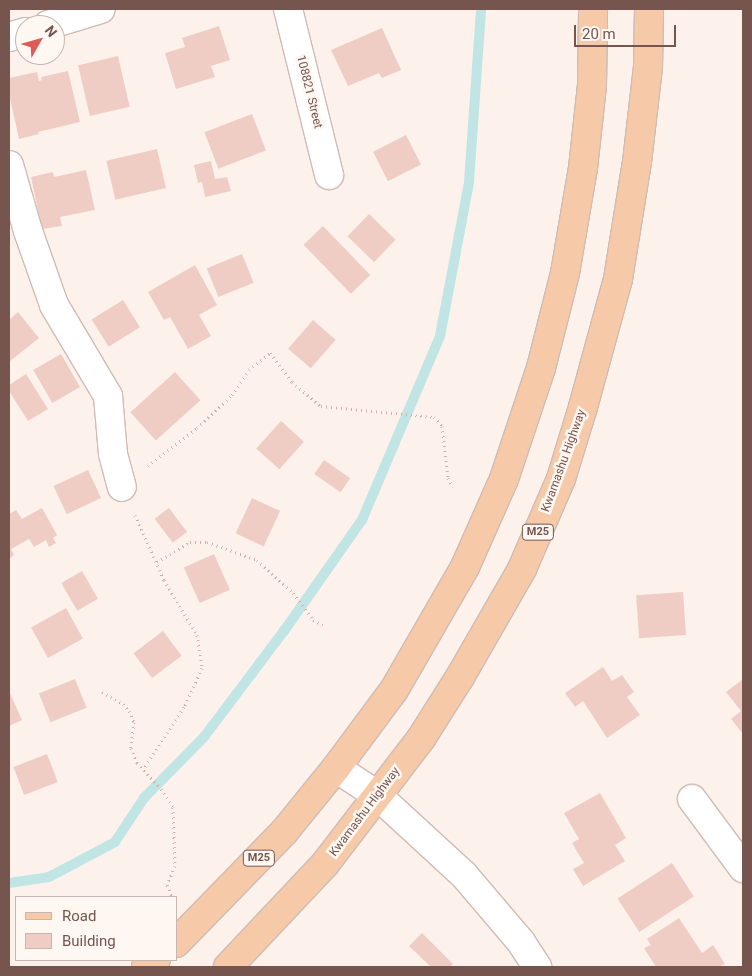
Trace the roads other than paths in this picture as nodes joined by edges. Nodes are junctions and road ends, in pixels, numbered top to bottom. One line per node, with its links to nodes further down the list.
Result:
1 (101, 9): 5 (street)
2 (288, 9): 7 (street, 108821 Street)
3 (593, 9): 9 (main road, M25)
4 (649, 9): 10 (main road, Kwamashu Highway / M25)
5 (65, 20)
6 (9, 165): 8 (street)
7 (329, 175)
8 (122, 487)
9 (336, 768): 10 (street); 13 (main road, M25)
10 (377, 795): 14 (main road, Kwamashu Highway / M25); 15 (street)
11 (692, 799): 12 (street)
12 (743, 868)
13 (178, 941)
14 (228, 967)
15 (537, 967)

